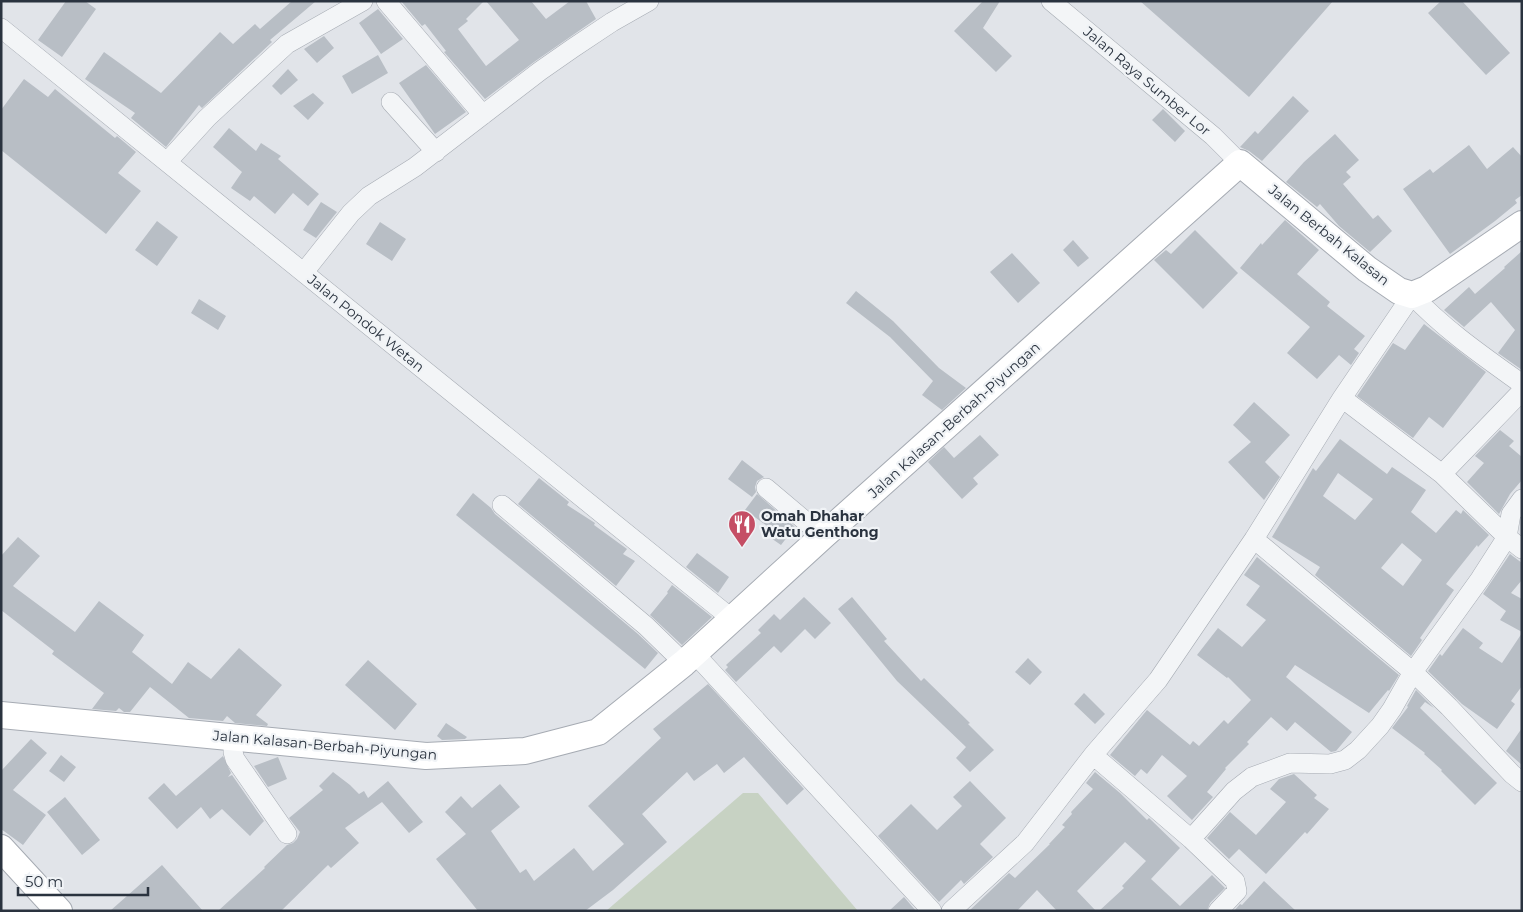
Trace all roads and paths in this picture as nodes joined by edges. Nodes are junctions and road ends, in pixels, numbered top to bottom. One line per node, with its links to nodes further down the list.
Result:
1 (363, 1): 9 (street)
2 (386, 1): 7 (street)
3 (649, 1): 7 (street)
4 (1051, 1): 10 (street, Jalan Raya Sumber Lor)
5 (1, 28): 9 (street, Jalan Pondok Wetan)
6 (391, 102): 8 (street)
7 (483, 115): 8 (street)
8 (436, 152): 12 (street)
9 (167, 162): 12 (street, Jalan Pondok Wetan)
10 (1240, 163): 13 (street, Jalan Berbah Kalasan); 21 (street, Jalan Kalasan-Berbah-Piyungan)
11 (1522, 224): 13 (street)
12 (304, 272): 24 (street, Jalan Pondok Wetan)
13 (1412, 295): 14 (street); 16 (street)
14 (1522, 384)
15 (1522, 391): 17 (street)
16 (1342, 398): 17 (street); 22 (street)
17 (1442, 474): 23 (street)
18 (766, 488): 21 (street)
19 (1522, 499): 23 (street)
20 (502, 506): 25 (street)
21 (823, 536): 24 (street, Jalan Kalasan-Berbah-Piyungan)
22 (1254, 539): 26 (street); 29 (street)
23 (1514, 543): 26 (street)
24 (731, 618): 25 (street, Jalan Kalasan-Berbah-Piyungan)
25 (689, 658): 28 (street, Jalan Kalasan-Berbah-Piyungan); 35 (street)
26 (1413, 672): 30 (street); 32 (street)
27 (1, 715): 28 (street, Jalan Kalasan-Berbah-Piyungan)
28 (234, 737): 31 (street)
29 (1093, 755): 32 (street); 36 (street)
30 (1522, 782)
31 (287, 834)
32 (1191, 839): 37 (street)
33 (1, 848): 34 (street)
34 (59, 911)
35 (932, 911)
36 (951, 911)
37 (1218, 911)

